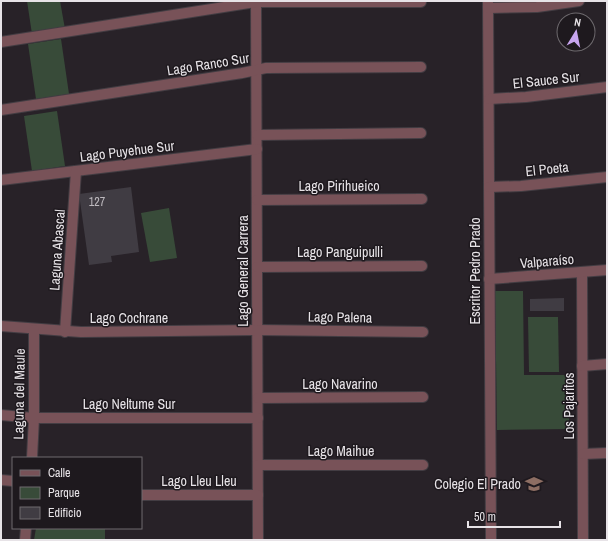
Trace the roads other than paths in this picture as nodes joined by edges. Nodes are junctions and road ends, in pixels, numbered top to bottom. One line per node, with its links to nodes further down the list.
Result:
1 (256, 1): 3 (street); 5 (street); 7 (street, Lago General Carrera)
2 (579, 1): 4 (street)
3 (420, 2)
4 (488, 5): 9 (street, Escritor Pedro Prado)
5 (1, 42)
6 (421, 67): 7 (street, Lago Ranco Sur)
7 (256, 70): 10 (street, Lago Ranco Sur); 12 (street, Lago General Carrera)
8 (607, 87): 9 (street, El Sauce Sur)
9 (489, 99): 17 (street, Escritor Pedro Prado)
10 (1, 110)
11 (421, 133): 12 (street)
12 (257, 135): 13 (street, Lago General Carrera)
13 (257, 149): 14 (street, Lago Puyehue Sur); 19 (street, Lago General Carrera)
14 (76, 171): 16 (street, Lago Puyehue Sur); 28 (street, Laguna Abascal)
15 (607, 177): 17 (street, El Poeta)
16 (1, 180)
17 (489, 187): 24 (street, Escritor Pedro Prado)
18 (422, 199): 19 (street, Lago Pirihueico)
19 (257, 200): 21 (street, Lago General Carrera)
20 (422, 266): 21 (street, Lago Panguipulli)
21 (257, 267): 27 (street, Lago General Carrera)
22 (607, 270): 23 (street, Valparaíso)
23 (582, 272): 24 (street, Valparaíso); 31 (street, Los Pajaritos)
24 (489, 279): 49 (street, Escritor Pedro Prado)
25 (1, 326): 26 (street, Lago Cochrane)
26 (34, 330): 28 (street, Lago Cochrane); 35 (street, Laguna del Maule)
27 (257, 330): 28 (street, Lago Cochrane); 29 (street, Lago Palena); 33 (street, Lago General Carrera)
28 (65, 332)
29 (423, 332)
30 (607, 364): 31 (street)
31 (582, 366): 38 (street, Los Pajaritos)
32 (423, 397): 33 (street, Lago Navarino)
33 (258, 398): 36 (street, Lago General Carrera)
34 (1, 415): 35 (street, Lago Neltume Sur)
35 (34, 418): 36 (street, Lago Neltume Sur); 39 (street, Laguna del Maule)
36 (258, 418): 40 (street, Lago General Carrera)
37 (607, 453): 38 (street)
38 (583, 454): 50 (street, Los Pajaritos)
39 (32, 457)
40 (258, 465): 41 (street, Lago Maihue); 45 (street, Lago General Carrera)
41 (423, 465)
42 (1, 480): 43 (street)
43 (12, 481)
44 (142, 495): 45 (street, Lago Lleu Lleu)
45 (258, 495): 48 (street, Lago General Carrera)
46 (26, 529): 47 (street)
47 (25, 540)
48 (258, 540)
49 (490, 540)
50 (583, 540)

